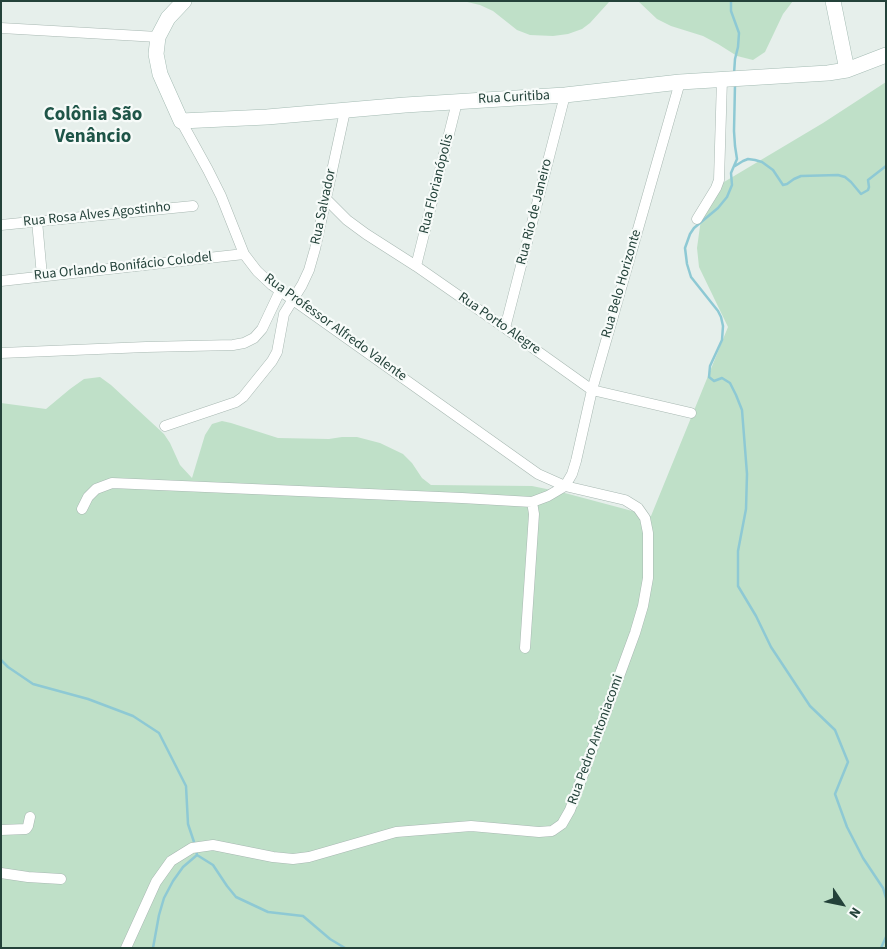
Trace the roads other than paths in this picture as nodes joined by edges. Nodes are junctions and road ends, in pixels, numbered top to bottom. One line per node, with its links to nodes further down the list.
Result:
1 (184, 1): 4 (street, Rua Professor Alfredo Valente)
2 (833, 1): 6 (street)
3 (1, 28): 4 (street)
4 (158, 37): 12 (street, Rua Professor Alfredo Valente)
5 (886, 55): 6 (street, Rua Curitiba)
6 (847, 70): 7 (street, Rua Curitiba)
7 (722, 79): 8 (street, Rua Curitiba); 15 (street)
8 (680, 82): 9 (street, Rua Curitiba); 26 (street, Rua Belo Horizonte)
9 (565, 96): 10 (street, Rua Curitiba); 24 (street, Rua Rio de Janeiro)
10 (458, 102): 11 (street, Rua Curitiba); 19 (street, Rua Florianópolis)
11 (345, 111): 12 (street, Rua Curitiba); 13 (street, Rua Salvador)
12 (181, 121): 18 (street, Rua Professor Alfredo Valente)
13 (326, 199): 19 (street, Rua Porto Alegre); 23 (street, Rua Salvador)
14 (193, 206): 16 (street, Rua Rosa Alves Agostinho)
15 (697, 219)
16 (37, 221): 17 (street, Rua Rosa Alves Agostinho); 20 (street)
17 (1, 225)
18 (244, 254): 20 (street, Rua Orlando Bonifácio Colodel); 22 (street, Rua Professor Alfredo Valente)
19 (416, 266): 24 (street, Rua Porto Alegre)
20 (42, 276): 21 (street, Rua Orlando Bonifácio Colodel)
21 (1, 280)
22 (280, 291): 23 (street, Rua Professor Alfredo Valente); 25 (street)
23 (293, 299): 28 (street, Rua Salvador); 29 (street, Rua Professor Alfredo Valente)
24 (506, 328): 26 (street, Rua Porto Alegre)
25 (1, 352)
26 (592, 390): 27 (street, Rua Porto Alegre); 29 (street, Rua Belo Horizonte)
27 (691, 413)
28 (165, 426)
29 (565, 486): 30 (street); 32 (street, Rua Professor Alfredo Valente)
30 (532, 502): 31 (street); 33 (street)
31 (82, 510)
32 (648, 578): 38 (street, Rua Pedro Antoniacomi)
33 (525, 648)
34 (30, 817): 35 (street)
35 (1, 830)
36 (1, 873): 37 (street)
37 (62, 880)
38 (126, 948)

